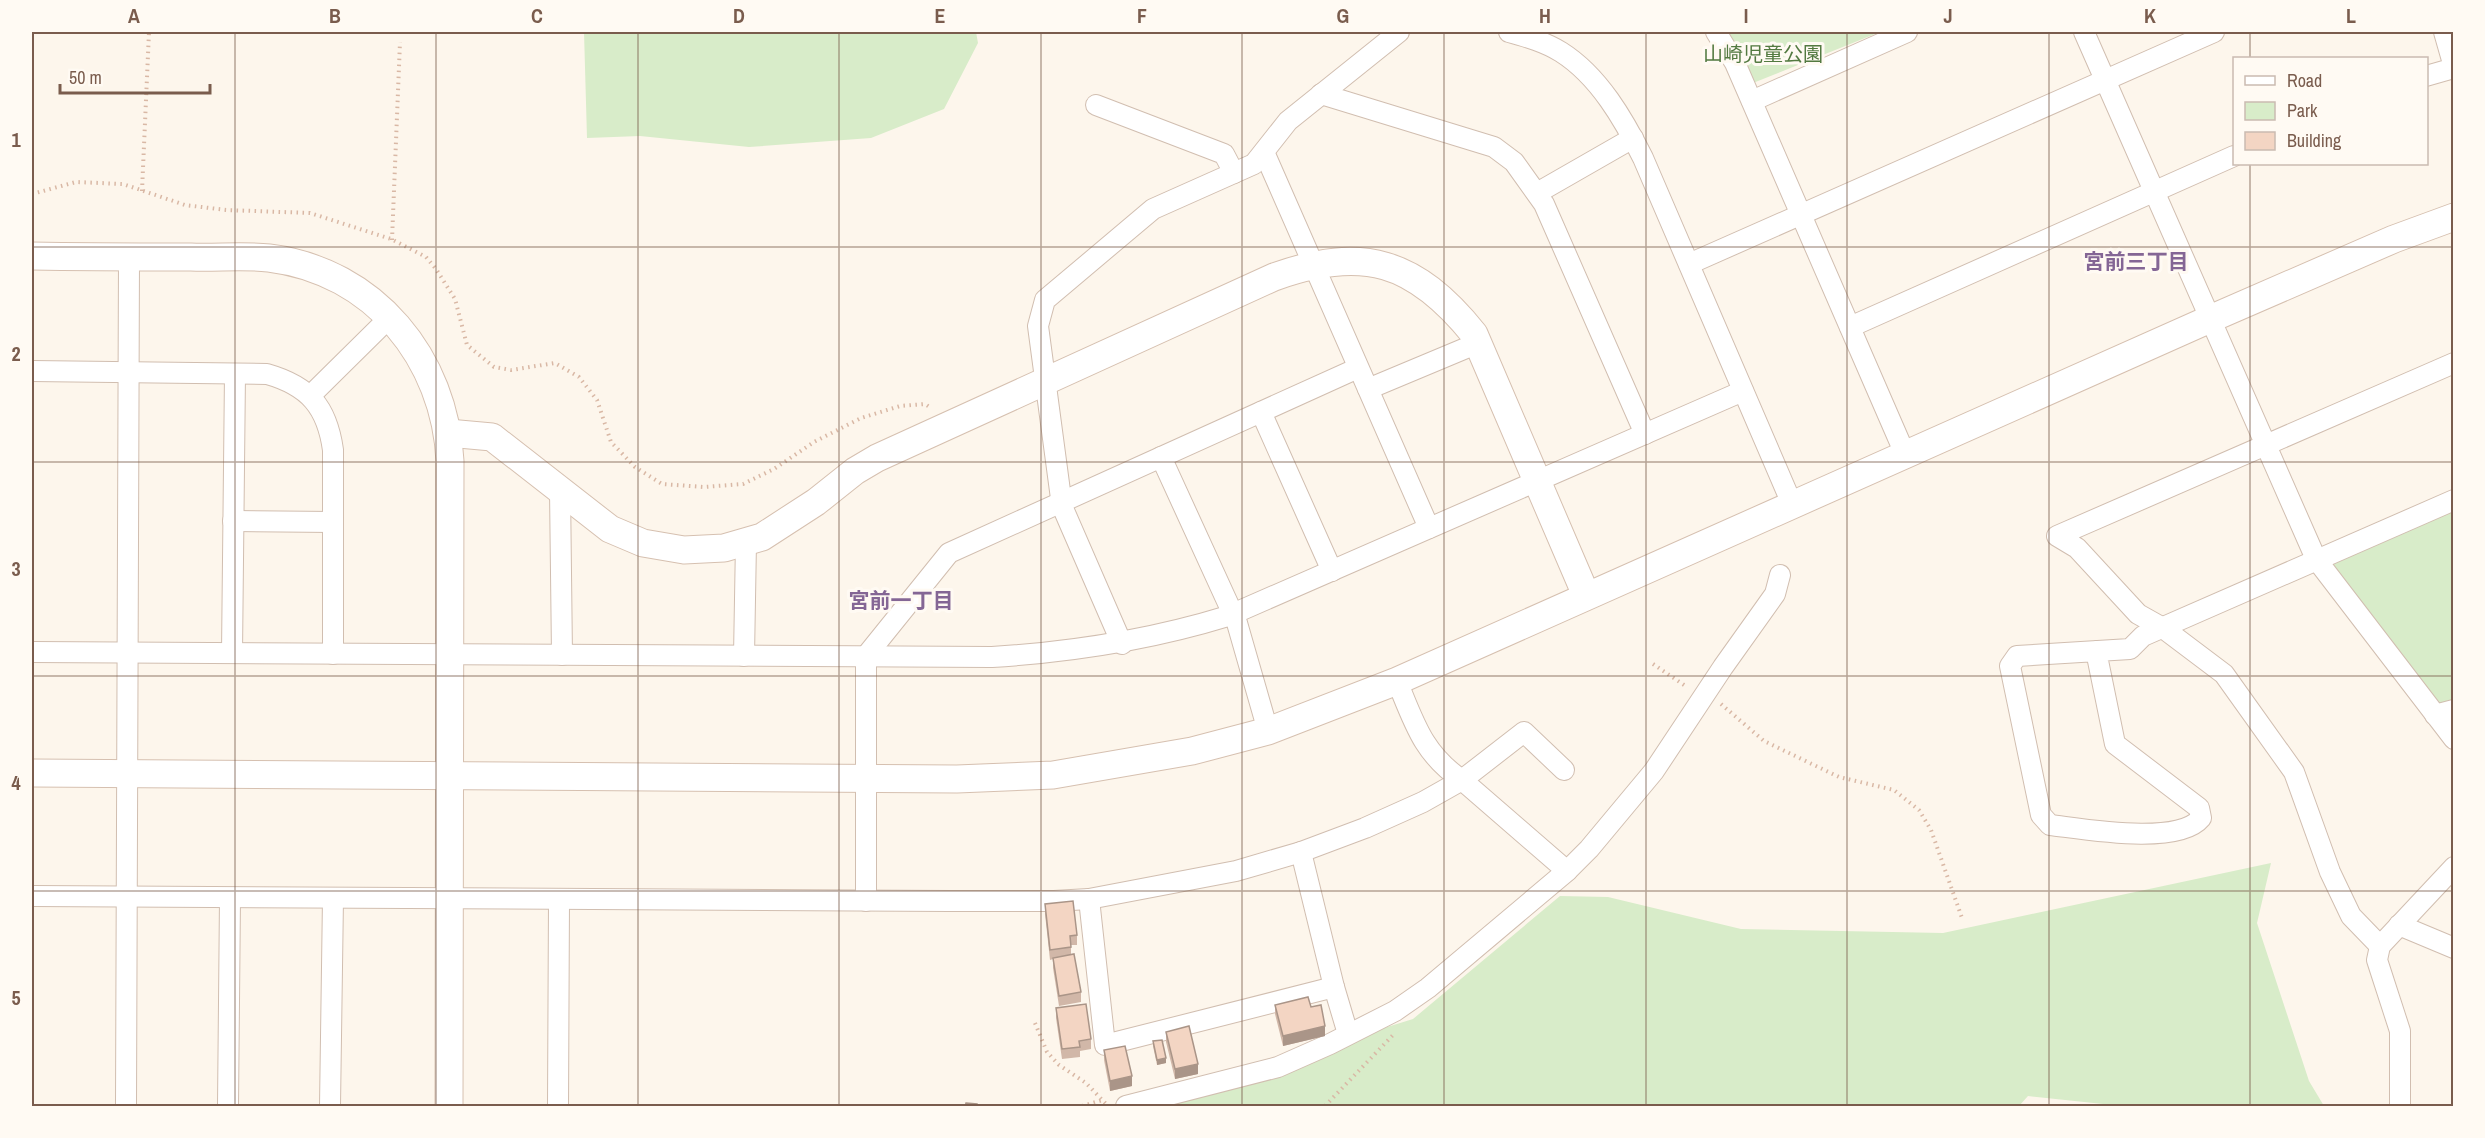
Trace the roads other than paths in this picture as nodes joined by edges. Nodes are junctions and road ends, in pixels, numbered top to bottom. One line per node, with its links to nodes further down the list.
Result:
1 (1399, 32): 11 (street)
2 (1509, 32): 14 (street)
3 (1716, 32): 12 (street)
4 (1907, 32): 12 (street)
5 (2084, 32): 10 (street)
6 (2214, 32): 10 (street)
7 (2444, 32): 8 (street)
8 (2454, 67): 9 (street)
9 (2428, 76)
10 (2105, 80): 18 (street); 20 (street)
11 (1321, 94): 15 (street); 19 (street)
12 (1752, 101): 20 (street)
13 (1096, 105): 17 (street)
14 (1633, 138): 19 (street); 24 (street)
15 (1264, 152): 17 (street); 25 (street)
16 (2233, 157): 18 (street)
17 (1234, 173): 35 (street)
18 (2154, 192): 27 (street); 28 (street)
19 (1537, 193): 42 (street)
20 (1801, 214): 24 (street); 28 (street)
21 (2454, 217): 27 (street)
22 (32, 256): 23 (street)
23 (129, 257): 26 (street); 33 (street)
24 (1689, 264): 38 (street)
25 (1313, 265): 29 (street); 31 (street); 35 (street)
26 (390, 317): 39 (street); 41 (street)
27 (2210, 319): 43 (street); 44 (street)
28 (1850, 327): 44 (street)
29 (1478, 343): 37 (street); 46 (street)
30 (2454, 363): 43 (street)
31 (1358, 368): 37 (street); 40 (street)
32 (32, 371): 33 (street); 36 (street)
33 (129, 372): 34 (street); 64 (street)
34 (235, 374): 39 (street); 51 (street)
35 (1045, 382): 49 (street); 54 (street)
36 (32, 385)
37 (1368, 389): 53 (street)
38 (1743, 391): 42 (street); 50 (street)
39 (311, 395): 52 (street)
40 (1261, 411): 45 (street); 56 (street)
41 (448, 432): 47 (street); 67 (street)
42 (1645, 434): 46 (street)
43 (2266, 445): 55 (street); 60 (street)
44 (1905, 454): 50 (street)
45 (1161, 457): 49 (street); 59 (street)
46 (1537, 481): 53 (street); 58 (street)
47 (560, 490): 54 (street); 68 (street)
48 (2454, 500): 55 (street)
49 (1061, 502): 61 (street); 70 (street)
50 (1791, 504): 58 (street)
51 (233, 521): 52 (street); 65 (street)
52 (333, 522): 66 (street)
53 (1429, 528): 56 (street)
54 (746, 542): 69 (street)
55 (2316, 559): 60 (street); 72 (street)
56 (1332, 571): 59 (street)
57 (1780, 575): 83 (street)
58 (1586, 595): 71 (street)
59 (1233, 614): 61 (street); 73 (street)
60 (2163, 628): 62 (street); 93 (street)
61 (1122, 644): 70 (street)
62 (2096, 651): 62 (street)
63 (32, 652): 64 (street)
64 (128, 652): 65 (street); 77 (street)
65 (232, 653): 66 (street)
66 (333, 654): 67 (street)
67 (449, 654): 68 (street); 78 (street)
68 (562, 655): 69 (street)
69 (744, 656): 70 (street)
70 (866, 656): 79 (street)
71 (1397, 681): 73 (street); 80 (street)
72 (2444, 712): 74 (street)
73 (1268, 731): 79 (street)
74 (2454, 740)
75 (1564, 770): 80 (street)
76 (32, 773): 77 (street)
77 (127, 773): 78 (street); 85 (street)
78 (449, 774): 79 (street); 88 (street)
79 (866, 778): 91 (street)
80 (1462, 780): 81 (street); 83 (street)
81 (1301, 852): 89 (street); 95 (street)
82 (2454, 867): 92 (street)
83 (1567, 871): 96 (street)
84 (32, 896): 85 (street)
85 (126, 897): 86 (street); 97 (street)
86 (230, 898): 87 (street); 98 (street)
87 (333, 898): 88 (street); 99 (street)
88 (449, 899): 90 (street); 100 (street)
89 (1089, 899): 91 (street); 95 (street)
90 (559, 900): 91 (street); 101 (street)
91 (866, 901)
92 (2399, 925): 93 (street); 94 (street)
93 (2380, 946): 103 (street)
94 (2454, 948)
95 (1334, 987): 96 (street)
96 (1348, 1034): 102 (street)
97 (126, 1107)
98 (228, 1107)
99 (330, 1107)
100 (449, 1107)
101 (558, 1107)
102 (1126, 1107)
103 (2400, 1107)

